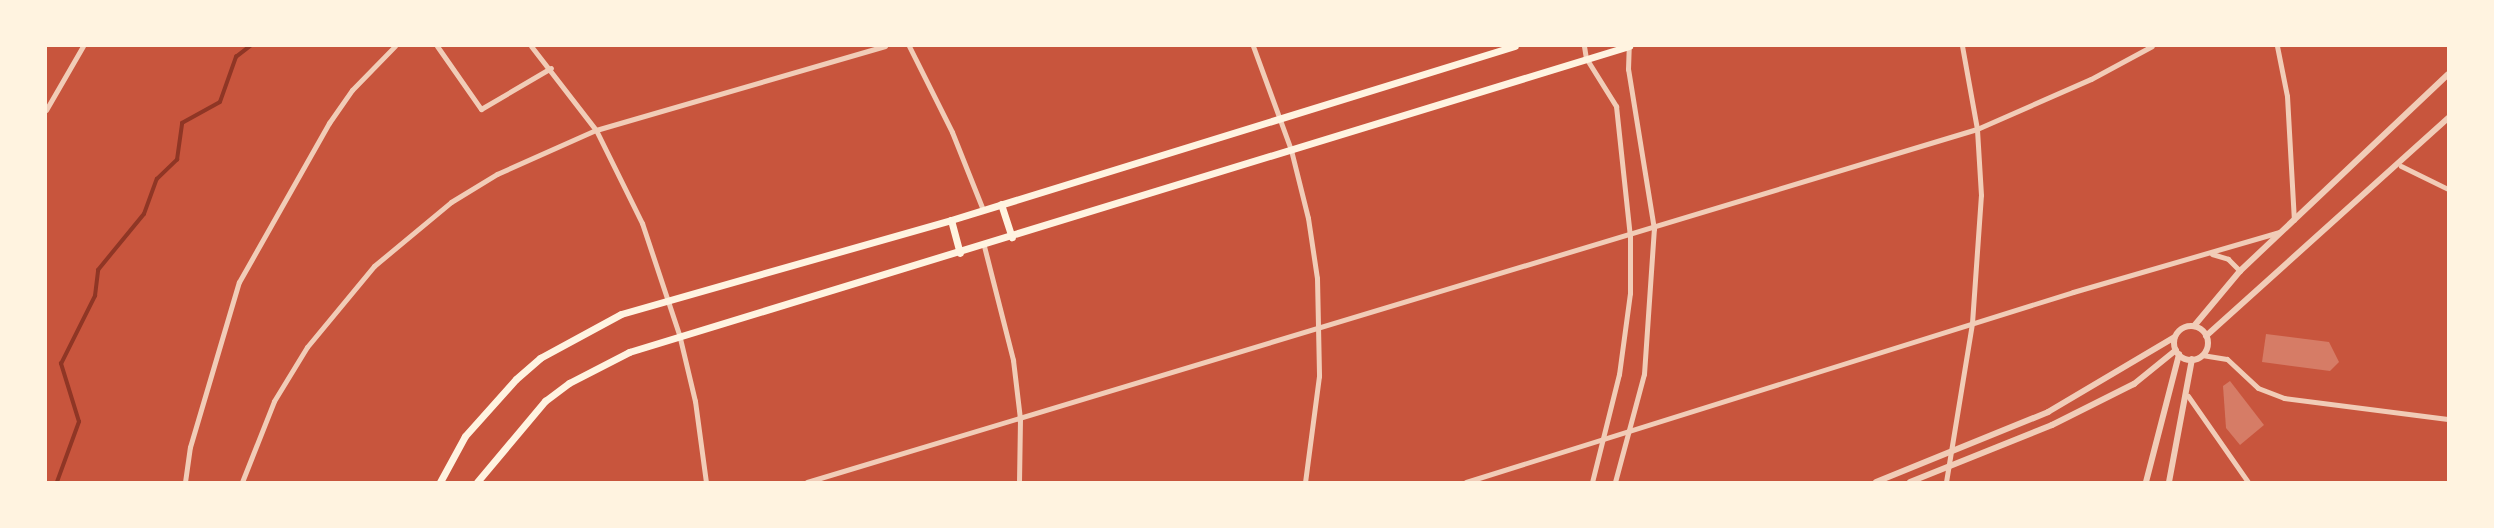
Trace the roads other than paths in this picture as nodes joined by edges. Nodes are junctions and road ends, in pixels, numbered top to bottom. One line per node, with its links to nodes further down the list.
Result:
1 (83, 46): 17 (street)
2 (395, 46): 54 (street)
3 (437, 46): 15 (street)
4 (531, 46): 15 (street)
5 (885, 46): 21 (street)
6 (909, 46): 26 (street)
7 (1253, 46): 18 (street)
8 (1515, 46): 18 (main road)
9 (1584, 46): 14 (street)
10 (1629, 46): 14 (main road); 29 (street)
11 (1962, 46): 20 (street)
12 (2152, 46): 20 (street)
13 (2277, 46): 28 (street)
14 (1586, 58): 22 (main road); 31 (street)
15 (551, 68): 21 (street)
16 (2448, 74): 28 (street)
17 (46, 110)
18 (1279, 115): 22 (street); 25 (main road)
19 (2448, 118): 23 (street)
20 (1977, 129): 29 (street); 38 (street)
21 (596, 131): 37 (street); 55 (street)
22 (1291, 150): 32 (main road); 40 (street)
23 (2401, 166): 24 (street); 43 (street)
24 (2448, 189)
25 (1001, 204): 26 (main road); 32 (main road)
26 (983, 210): 27 (main road)
27 (951, 220): 34 (main road); 37 (main road)
28 (2295, 221): 30 (street)
29 (1654, 229): 31 (street); 50 (street)
30 (2285, 230): 35 (street); 36 (street)
31 (1630, 236): 40 (street); 51 (street)
32 (1012, 237): 33 (main road)
33 (984, 246): 34 (main road); 48 (street)
34 (960, 253): 41 (main road)
35 (2208, 254): 36 (street); 38 (street)
36 (2240, 271): 39 (street)
37 (667, 297): 41 (street); 56 (main road)
38 (1972, 323): 50 (street); 52 (street)
39 (2194, 326): 42 (street); 43 (street)
40 (1318, 330): 48 (street); 61 (street)
41 (679, 334): 57 (main road); 58 (street)
42 (2175, 337): 44 (street); 52 (street)
43 (2206, 337): 45 (street)
44 (2178, 352): 46 (street); 53 (street); 68 (street)
45 (2202, 355): 46 (street); 49 (street)
46 (2192, 359): 47 (street)
47 (2188, 396): 69 (street); 70 (street)
48 (1020, 419): 59 (street); 60 (street)
49 (2448, 419)
50 (1632, 430): 51 (street); 64 (street)
51 (1606, 438): 62 (street); 63 (street)
52 (1952, 451): 53 (street); 65 (street)
53 (1950, 466): 66 (street); 67 (street)
54 (185, 482)
55 (242, 482)
56 (440, 482)
57 (477, 482)
58 (706, 482)
59 (807, 482)
60 (1019, 482)
61 (1305, 482)
62 (1466, 482)
63 (1592, 482)
64 (1615, 482)
65 (1876, 482)
66 (1910, 482)
67 (1946, 482)
68 (2146, 482)
69 (2169, 482)
70 (2248, 482)

